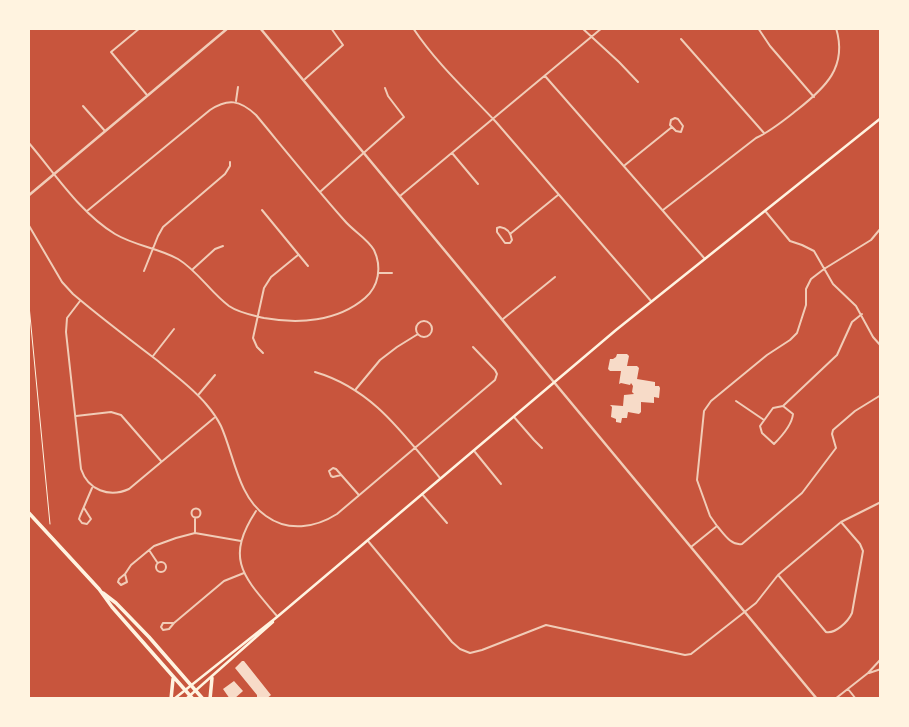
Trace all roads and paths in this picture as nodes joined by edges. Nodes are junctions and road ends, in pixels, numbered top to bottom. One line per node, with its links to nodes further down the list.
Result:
1 (140, 28): 17 (street)
2 (228, 28): 17 (street)
3 (260, 28): 13 (street)
4 (331, 28): 13 (street)
5 (413, 28): 21 (street)
6 (582, 28): 10 (street)
7 (602, 28): 10 (street)
8 (758, 28): 18 (street)
9 (836, 28): 18 (street)
10 (591, 37): 12 (street); 14 (street)
11 (681, 39): 25 (street)
12 (545, 75): 21 (street); 30 (street)
13 (303, 81): 28 (street)
14 (638, 82)
15 (238, 87): 19 (street)
16 (386, 88): 28 (street)
17 (147, 96): 24 (street)
18 (814, 97): 25 (street)
19 (236, 102): 33 (street); 39 (street)
20 (83, 106): 24 (street)
21 (493, 118): 27 (street); 34 (street)
22 (881, 118): 40 (main road)
23 (672, 127): 30 (street)
24 (105, 131): 31 (street)
25 (765, 134): 38 (street)
26 (28, 142): 31 (street)
27 (452, 153): 32 (street); 36 (street)
28 (364, 154): 33 (street); 36 (street)
29 (230, 162): 45 (street)
30 (624, 166): 38 (street)
31 (55, 174): 35 (street); 39 (street)
32 (478, 184)
33 (320, 192): 52 (street)
34 (558, 194): 43 (street); 57 (street)
35 (28, 196)
36 (399, 196): 60 (street)
37 (262, 210): 46 (street)
38 (663, 210): 47 (street)
39 (87, 211): 45 (street)
40 (766, 211): 47 (main road); 49 (street)
41 (28, 224): 56 (street)
42 (881, 228): 49 (street)
43 (510, 234): 43 (street)
44 (223, 246): 50 (street)
45 (152, 249): 50 (street); 51 (street)
46 (298, 255): 48 (street); 59 (street)
47 (705, 259): 57 (main road)
48 (308, 266)
49 (824, 269): 58 (street); 97 (street)
50 (192, 270): 59 (street)
51 (144, 271)
52 (378, 273): 53 (street); 59 (street)
53 (392, 273)
54 (555, 277): 60 (street)
55 (28, 295): 96 (path)
56 (80, 300): 66 (street); 75 (street)
57 (652, 302): 69 (main road)
58 (862, 314): 63 (street); 74 (street)
59 (257, 316): 65 (street)
60 (502, 320): 69 (street)
61 (174, 329): 66 (street)
62 (418, 334): 62 (street); 70 (street)
63 (881, 346)
64 (472, 347): 80 (street)
65 (263, 353)
66 (152, 357): 71 (street)
67 (315, 372): 70 (street)
68 (215, 374): 71 (street)
69 (555, 382): 77 (main road); 101 (street)
70 (355, 390): 80 (street)
71 (198, 395): 76 (street)
72 (881, 396): 97 (street)
73 (736, 401): 78 (street)
74 (783, 406): 78 (street); 78 (street)
75 (75, 416): 82 (street); 86 (street)
76 (215, 416): 82 (street); 91 (street)
77 (514, 416): 79 (street); 81 (main road)
78 (764, 421)
79 (542, 448)
80 (415, 449): 84 (street); 88 (street)
81 (473, 451): 84 (main road); 85 (street)
82 (162, 462): 86 (street)
83 (341, 475): 88 (street)
84 (440, 479): 87 (main road)
85 (501, 484)
86 (93, 487): 90 (street)
87 (422, 494): 95 (street); 99 (main road)
88 (359, 495): 91 (street)
89 (881, 502): 94 (street)
90 (83, 508): 90 (street)
91 (258, 510): 100 (street)
92 (28, 512): 107 (highway)
93 (195, 518): 98 (street)
94 (842, 522): 106 (street); 106 (street)
95 (447, 523)
96 (50, 524)
97 (717, 526): 101 (street)
98 (195, 533): 100 (street); 102 (street)
99 (368, 540): 108 (street); 109 (main road)
100 (241, 541): 104 (street)
101 (691, 547): 108 (street)
102 (149, 550): 103 (street); 105 (street)
103 (158, 563)
104 (244, 573): 109 (street); 110 (street)
105 (125, 574)
106 (778, 575): 108 (street)
107 (99, 589): 114 (highway); 116 (highway)
108 (745, 612): 124 (street)
109 (277, 617): 115 (main road); 116 (main road)
110 (174, 623)
111 (881, 659): 113 (street)
112 (881, 669): 113 (street)
113 (868, 673): 117 (street)
114 (173, 677): 118 (highway); 121 (highway)
115 (212, 678): 119 (main road); 123 (highway)
116 (191, 685): 118 (main road); 119 (highway)
117 (848, 689): 125 (street); 126 (street)
118 (185, 691): 120 (highway); 121 (main road)
119 (196, 691): 120 (main road); 122 (highway)
120 (190, 698)
121 (173, 699)
122 (203, 699)
123 (210, 699)
124 (817, 699)
125 (835, 699)
126 (856, 699)

